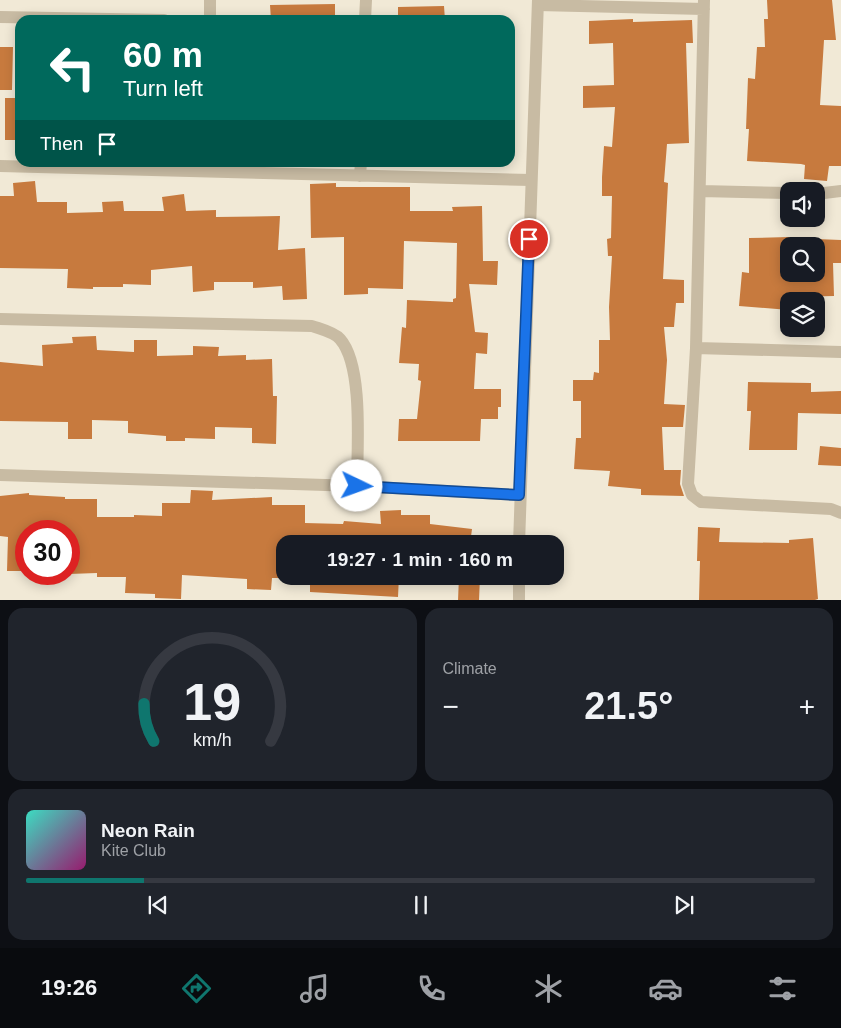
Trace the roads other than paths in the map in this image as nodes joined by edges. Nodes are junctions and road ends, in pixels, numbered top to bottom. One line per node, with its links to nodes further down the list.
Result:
1 (210, 0): 5 (street)
2 (366, 0): 6 (street)
3 (538, 2): 4 (street); 15 (street)
4 (704, 5): 16 (street)
5 (210, 15)
6 (365, 15)
7 (0, 17): 8 (street)
8 (15, 17)
9 (0, 166): 10 (street)
10 (15, 166)
11 (140, 167): 13 (street)
12 (361, 167): 14 (street)
13 (209, 168): 14 (street)
14 (360, 176): 15 (street)
15 (531, 180): 25 (street)
16 (701, 190): 19 (street); 21 (street)
17 (841, 191): 18 (street)
18 (825, 193)
19 (780, 194)
20 (0, 319): 24 (street)
21 (696, 348): 22 (street); 26 (street)
22 (841, 352)
23 (0, 475): 24 (street)
24 (357, 486): 25 (street)
25 (519, 495): 27 (street)
26 (841, 513)
27 (519, 535)
28 (519, 585): 29 (street)
29 (518, 600)

